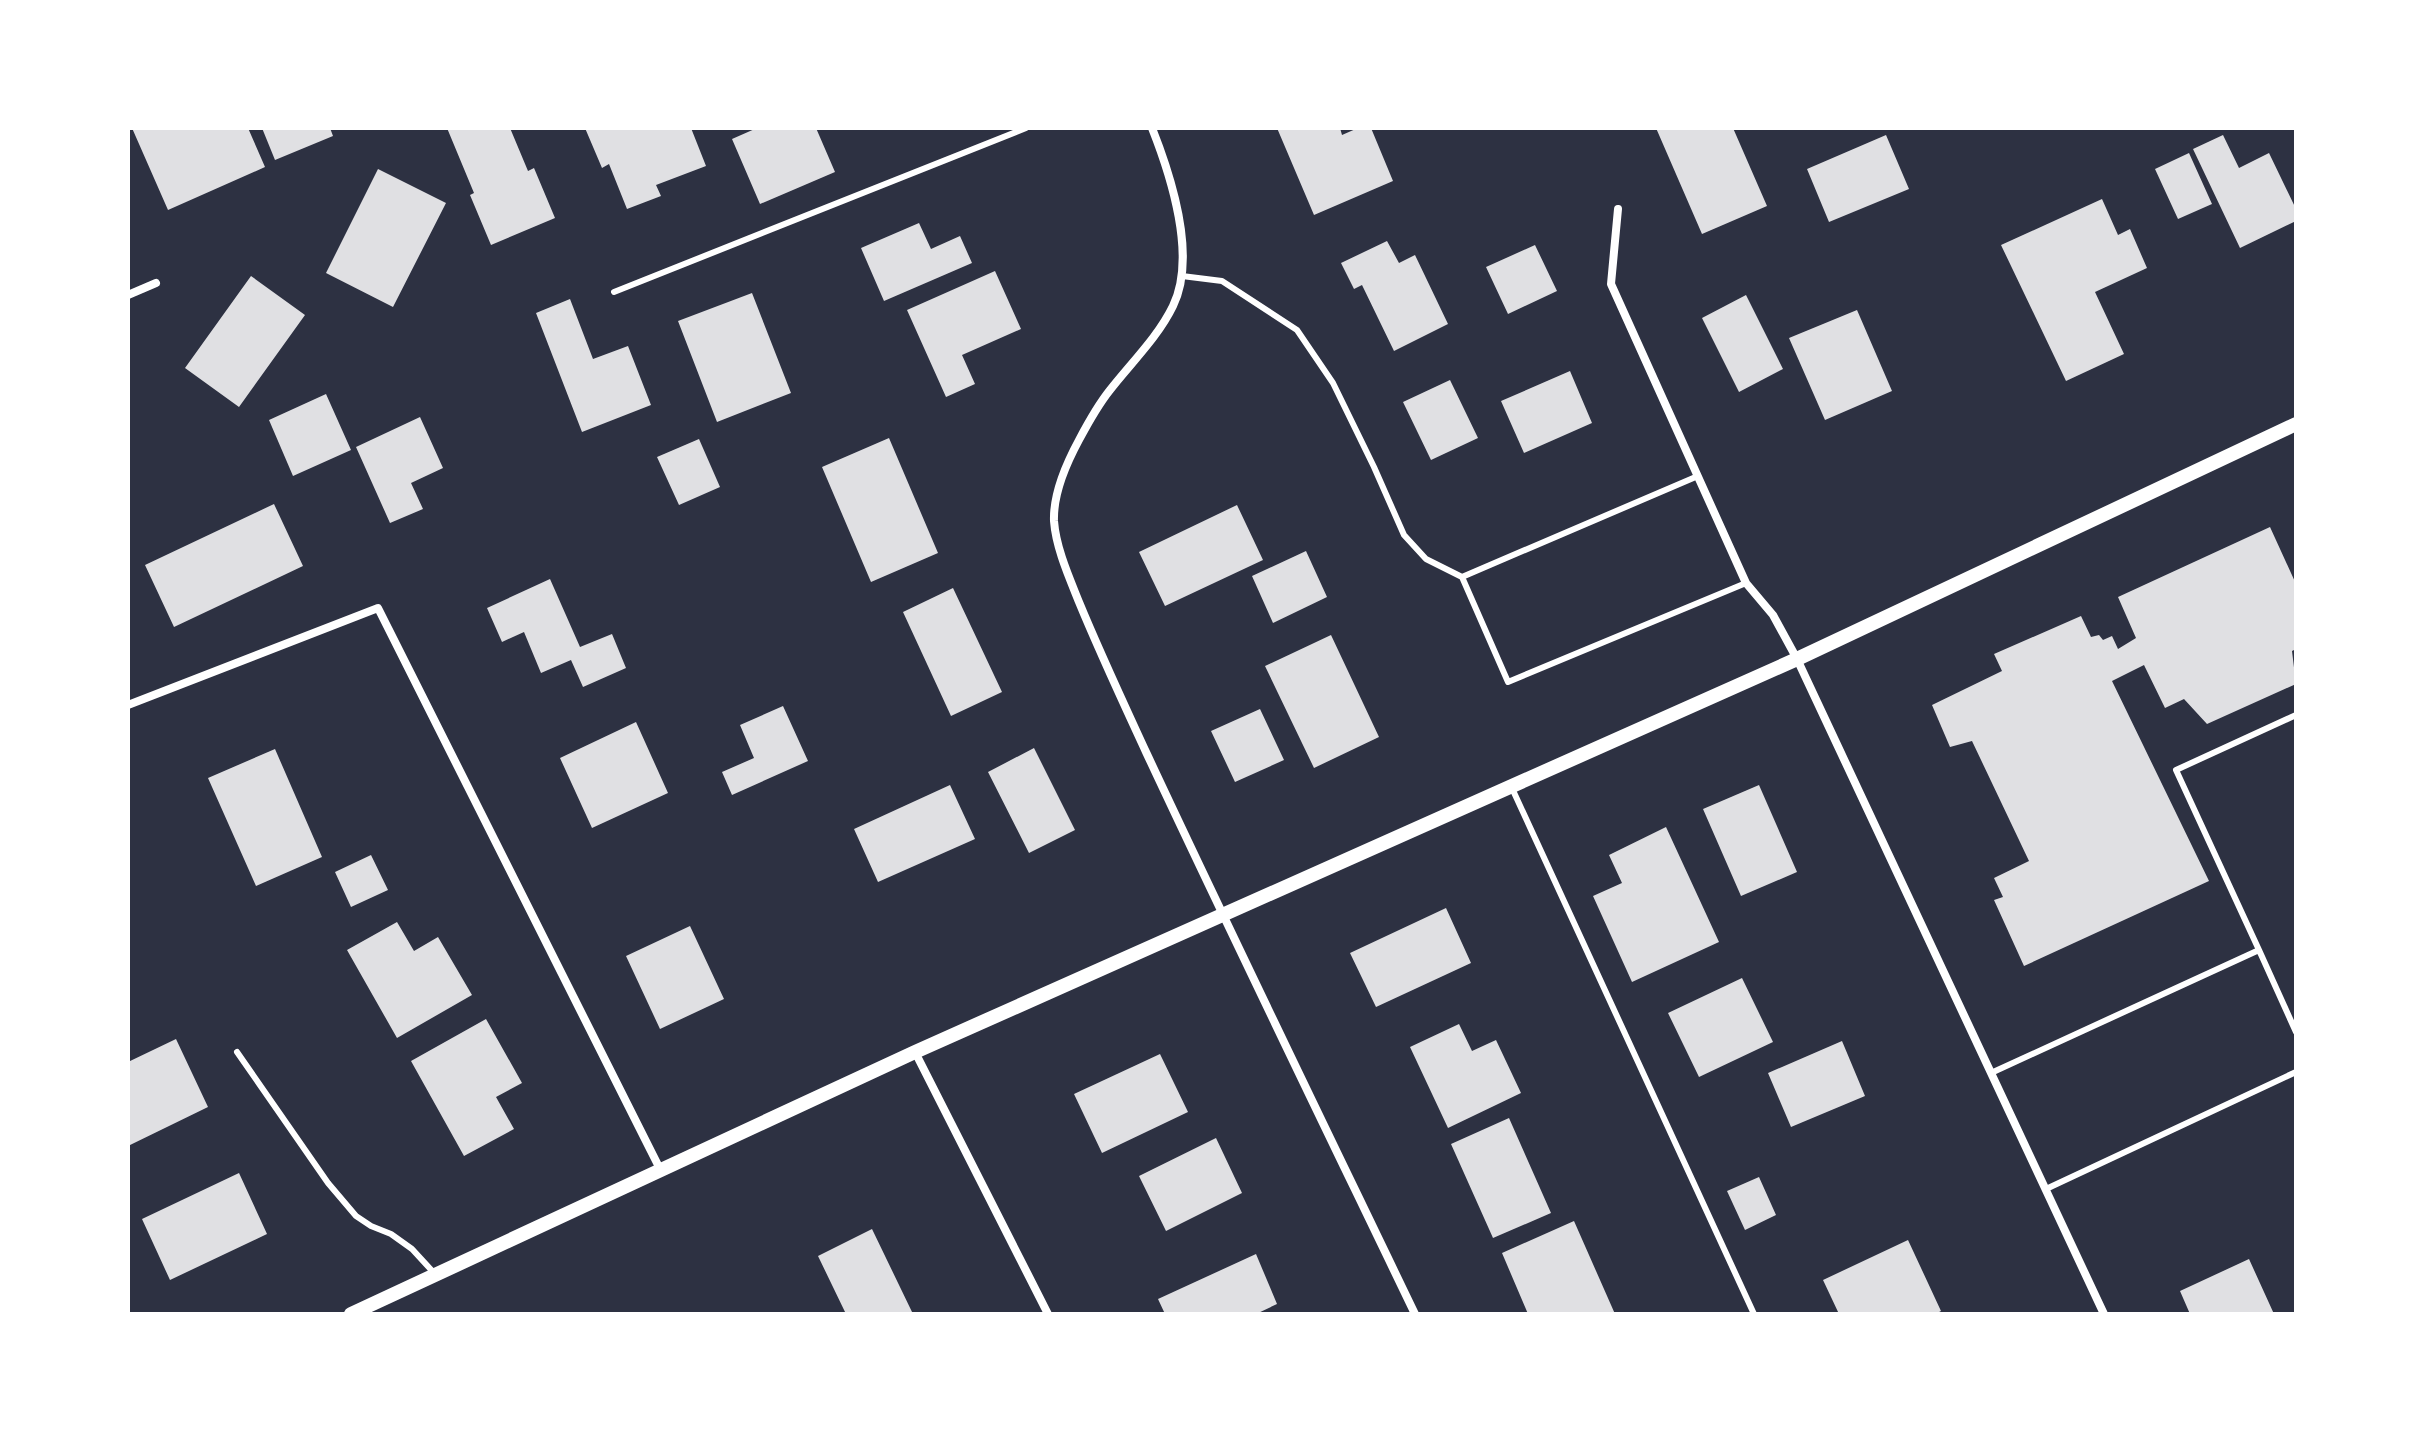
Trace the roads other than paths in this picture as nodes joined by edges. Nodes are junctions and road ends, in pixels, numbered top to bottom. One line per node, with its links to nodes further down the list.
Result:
1 (1026, 128): 6 (lane)
2 (1152, 128): 4 (street)
3 (1618, 209): 9 (street)
4 (1182, 276): 10 (lane); 16 (street)
5 (156, 283): 7 (street)
6 (614, 292)
7 (128, 295)
8 (2296, 424): 12 (street)
9 (1698, 476): 10 (lane); 11 (street)
10 (1462, 577): 11 (lane)
11 (1746, 583): 12 (street)
12 (1797, 659): 15 (street); 22 (street)
13 (128, 705): 23 (street)
14 (2296, 715): 17 (lane)
15 (1511, 786): 16 (street); 29 (lane)
16 (1222, 914): 20 (street); 28 (street)
17 (2259, 950): 18 (lane); 22 (lane)
18 (2296, 1032)
19 (237, 1052): 25 (lane)
20 (915, 1052): 23 (street); 27 (street)
21 (2296, 1072): 24 (lane)
22 (1991, 1073): 24 (street)
23 (660, 1169): 25 (street)
24 (2046, 1189): 30 (street)
25 (435, 1274): 26 (street)
26 (351, 1314)
27 (1048, 1314)
28 (1415, 1314)
29 (1754, 1314)
30 (2104, 1314)

